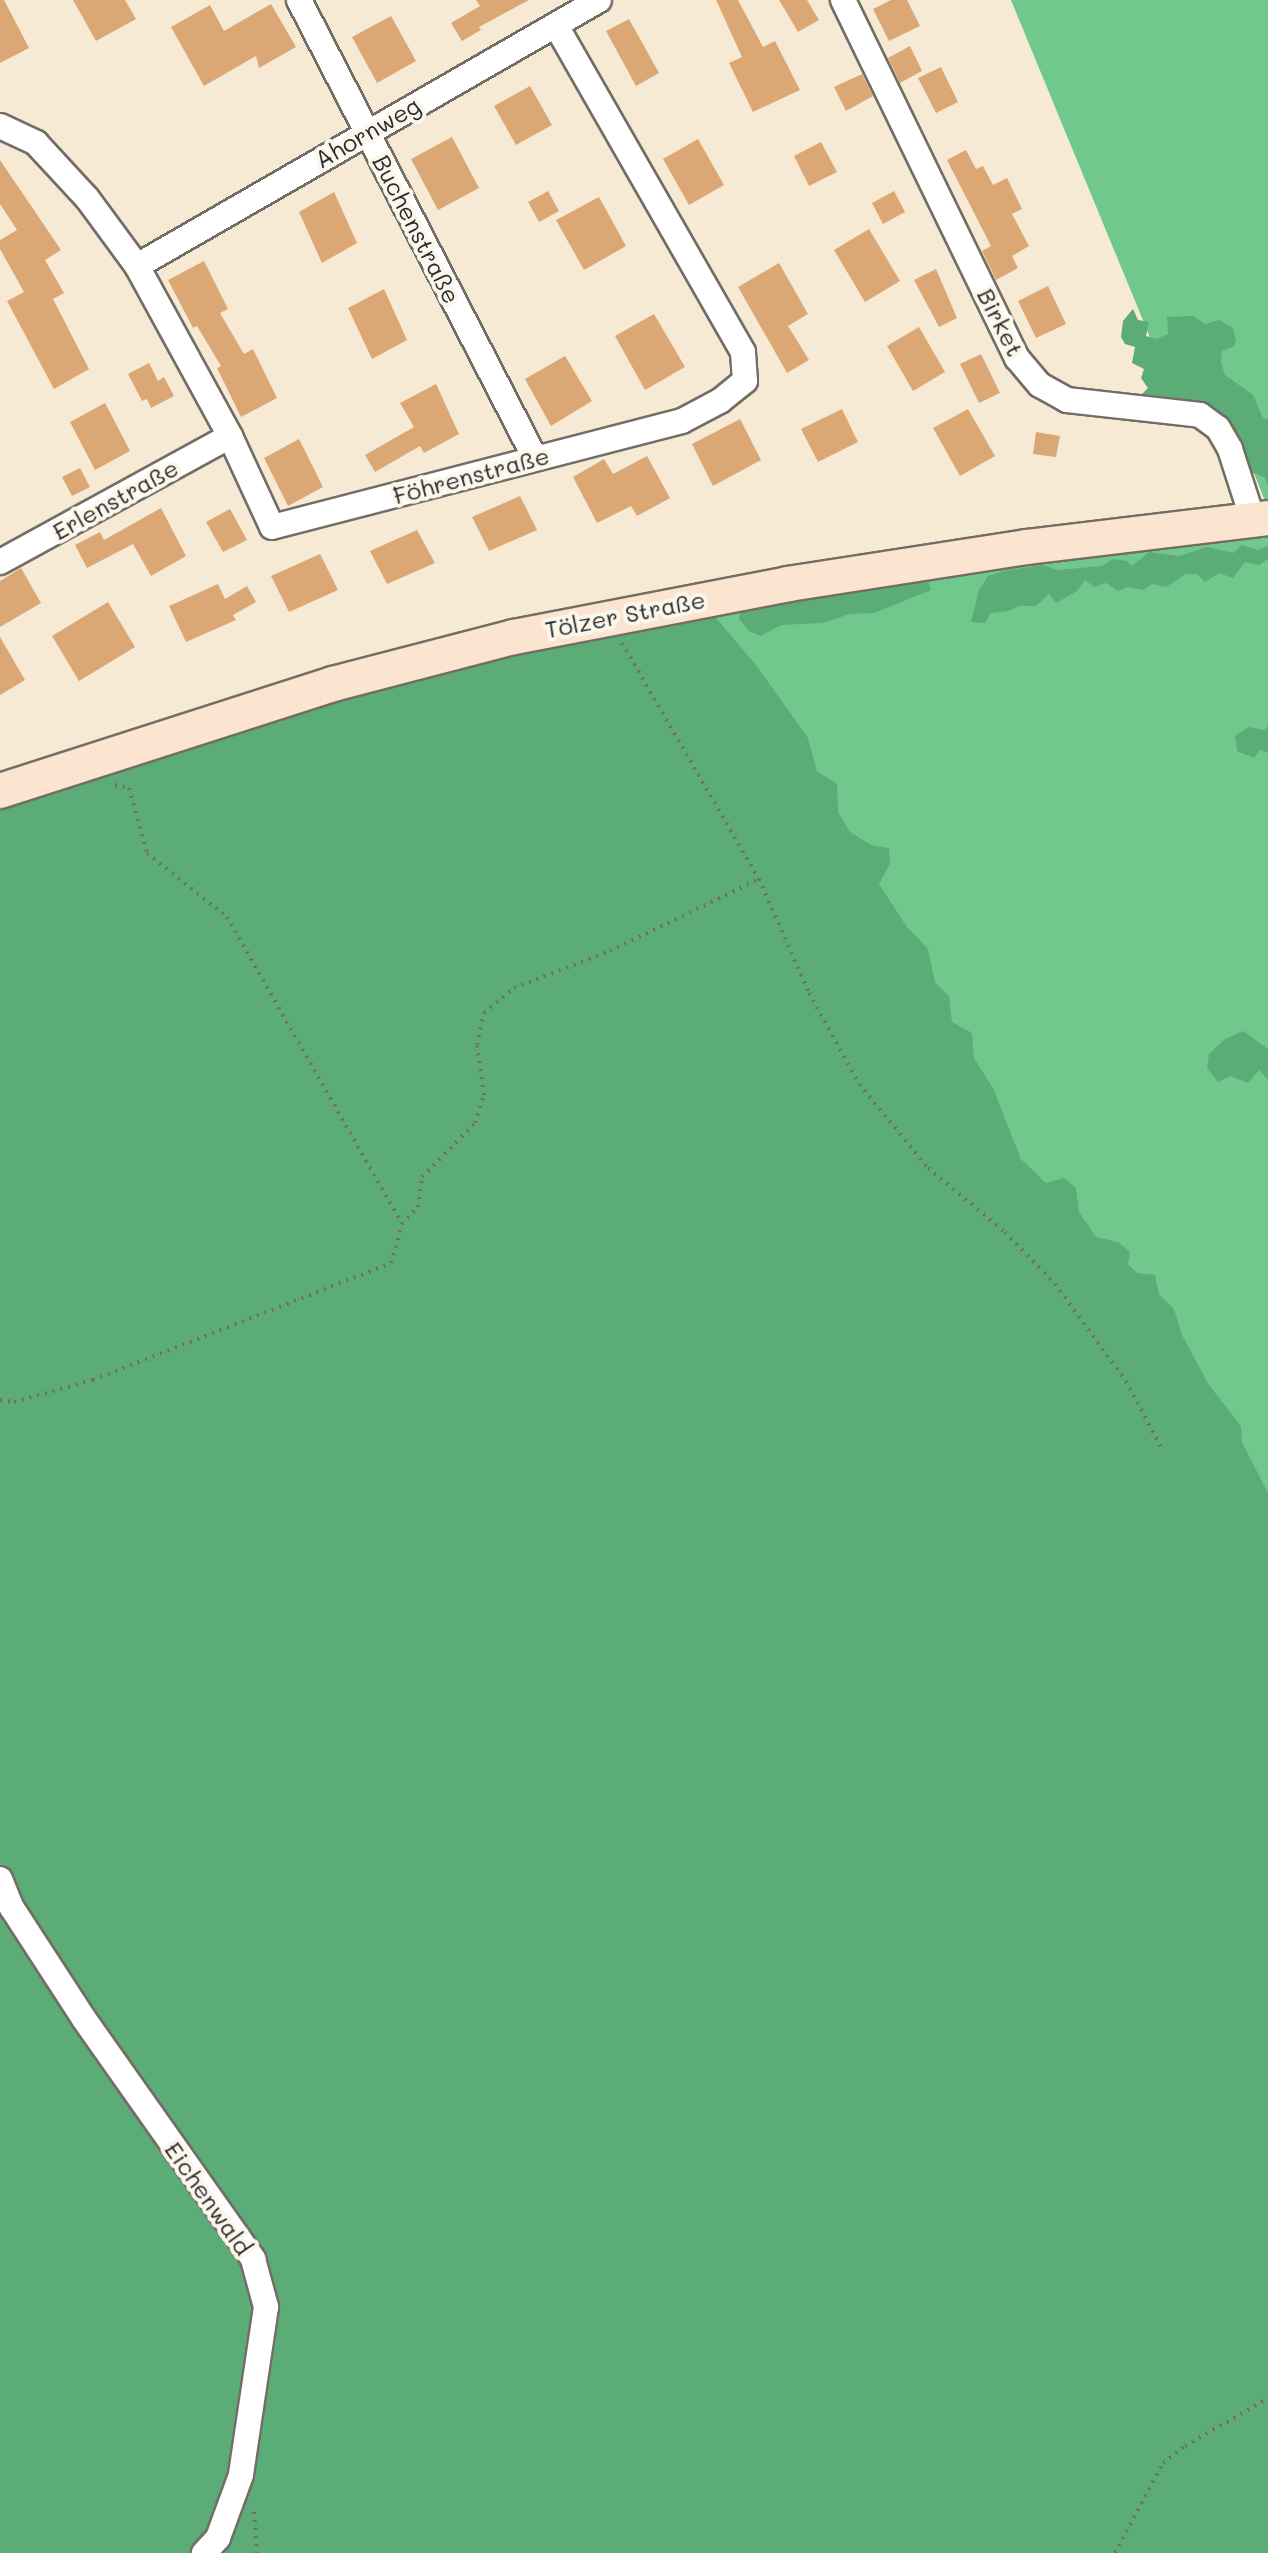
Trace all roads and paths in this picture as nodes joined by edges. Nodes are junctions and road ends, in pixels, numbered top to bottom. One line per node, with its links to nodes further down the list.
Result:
1 (299, 0): 6 (street, Buchenstraße)
2 (599, 0): 4 (street, Ahornweg)
3 (843, 0): 10 (street, Birket)
4 (556, 25): 6 (street, Ahornweg); 9 (street, Föhrenstraße)
5 (0, 126): 7 (street, Föhrenstraße)
6 (367, 131): 7 (street, Ahornweg); 9 (street, Buchenstraße)
7 (137, 266): 8 (street, Föhrenstraße)
8 (230, 436): 9 (street, Föhrenstraße); 11 (street, Erlenstraße)
9 (535, 458)
10 (1260, 519): 12 (main road, Tölzer Straße)
11 (0, 562)
12 (607, 617): 13 (main road, Tölzer Straße); 15 (path)
13 (81, 764): 14 (main road, Tölzer Straße); 16 (path)
14 (0, 791)
15 (759, 879): 16 (path); 18 (path)
16 (402, 1224): 17 (path)
17 (0, 1400)
18 (1161, 1447)
19 (0, 1879): 21 (street, Eichenwald)
20 (1268, 2398): 22 (path)
21 (204, 2553)
22 (1115, 2553)

